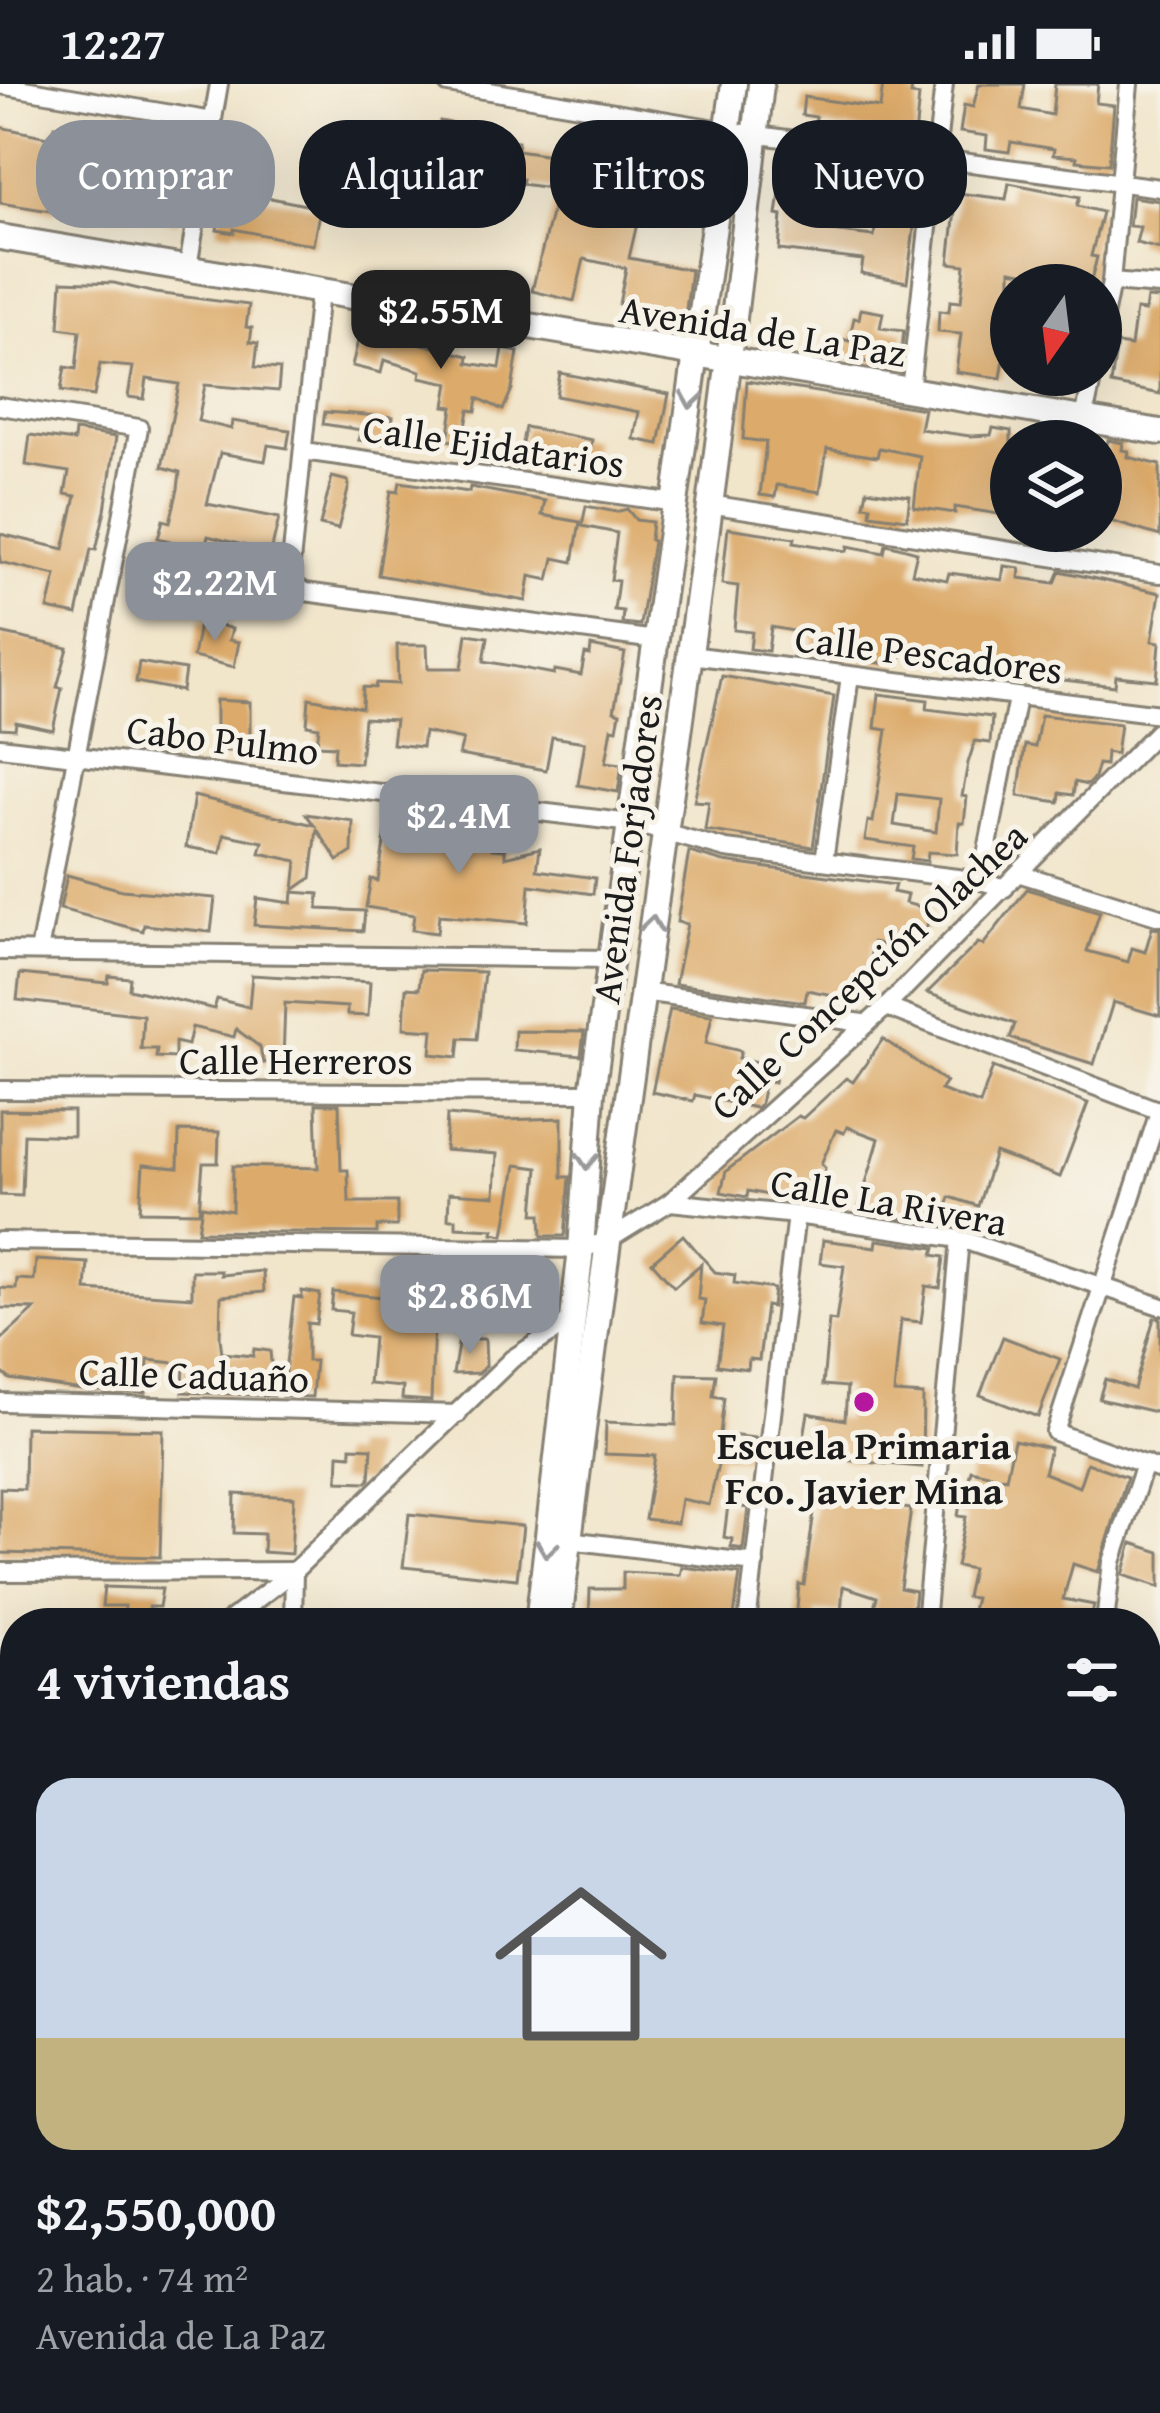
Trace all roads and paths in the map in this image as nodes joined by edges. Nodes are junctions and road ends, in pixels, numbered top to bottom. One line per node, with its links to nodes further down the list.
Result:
1 (219, 84): 10 (street)
2 (448, 84): 8 (street)
3 (734, 84): 12 (main road, Avenida Forjadores)
4 (761, 84): 15 (main road, Avenida Forjadores)
5 (944, 84): 13 (street)
6 (1129, 84): 18 (street)
7 (0, 85): 9 (street)
8 (543, 92): 11 (street)
9 (207, 120)
10 (213, 120)
11 (676, 120)
12 (729, 120)
13 (940, 120)
14 (748, 134): 15 (street)
15 (755, 135): 16 (street); 30 (main road, Avenida Forjadores)
16 (772, 137)
17 (967, 163): 18 (street)
18 (1117, 185): 19 (street); 24 (street)
19 (1160, 188)
20 (195, 228): 25 (street)
21 (715, 228): 29 (main road, Avenida Forjadores)
22 (928, 228): 31 (street)
23 (0, 237): 25 (main road, Avenida de La Paz)
24 (1112, 264)
25 (188, 267): 28 (main road, Avenida de La Paz)
26 (1122, 283): 27 (street)
27 (1160, 286)
28 (319, 292): 29 (main road, Avenida de La Paz); 36 (street)
29 (698, 357): 30 (main road, Avenida de La Paz); 37 (main road, Avenida Forjadores, one-way to 37)
30 (727, 362): 31 (main road, Avenida de La Paz); 38 (main road, Avenida Forjadores)
31 (910, 390): 34 (main road, Avenida de La Paz)
32 (1089, 396): 34 (street)
33 (0, 406): 47 (street)
34 (1084, 418): 35 (main road, Avenida de La Paz)
35 (1160, 432)
36 (303, 451): 37 (street, Calle Ejidatarios); 40 (street)
37 (676, 503): 40 (main road, Avenida Forjadores)
38 (709, 504): 39 (street); 41 (main road, Avenida Forjadores)
39 (1160, 574)
40 (656, 640): 48 (main road, Avenida Forjadores)
41 (690, 655): 42 (street, Calle Pescadores); 49 (main road, Avenida Forjadores)
42 (850, 676): 43 (street, Calle Pescadores); 50 (street)
43 (1017, 698): 44 (street, Calle Pescadores); 52 (street)
44 (1160, 714)
45 (1160, 729): 51 (street, Calle Concepción Olachea)
46 (0, 747): 47 (street, Cabo Pulmo)
47 (79, 754): 48 (street, Cabo Pulmo); 56 (street)
48 (631, 823): 49 (street, Cabo Pulmo); 57 (main road, Avenida Forjadores)
49 (665, 833): 50 (street, Cabo Pulmo); 58 (main road, Avenida Forjadores, one-way to 49)
50 (824, 861): 52 (street, Cabo Pulmo)
51 (1021, 874): 53 (street, Calle Concepción Olachea); 54 (street)
52 (981, 881): 53 (street, Cabo Pulmo)
53 (1005, 888): 59 (street, Calle Concepción Olachea)
54 (1160, 917)
55 (0, 951): 56 (street)
56 (38, 951): 57 (street)
57 (610, 959): 62 (main road, Avenida Forjadores)
58 (642, 992): 60 (street); 68 (main road, Avenida Forjadores)
59 (886, 1007): 60 (street, Calle Concepción Olachea); 63 (street)
60 (863, 1023): 64 (street, Calle Concepción Olachea)
61 (0, 1090): 62 (street, Calle Herreros)
62 (592, 1093): 69 (main road, Avenida Forjadores, one-way to 69)
63 (1160, 1110): 70 (street)
64 (670, 1202): 65 (street, Calle La Rivera); 68 (street, Calle Concepción Olachea)
65 (796, 1215): 66 (street, Calle La Rivera); 77 (street)
66 (961, 1239): 70 (street, Calle La Rivera); 85 (street)
67 (0, 1241): 69 (street, Calle Concepción Olachea)
68 (607, 1241): 69 (street, Calle Concepción Olachea); 76 (main road, Avenida Forjadores)
69 (581, 1249): 72 (main road, Avenida Forjadores)
70 (1101, 1283): 71 (street, Calle La Rivera); 75 (street)
71 (1160, 1306)
72 (573, 1319): 74 (street); 82 (main road, Avenida Forjadores, one-way to 82)
73 (0, 1402): 74 (street, Calle Caduaño)
74 (458, 1414): 78 (street)
75 (1153, 1467): 86 (street)
76 (569, 1540): 77 (street); 83 (main road, Avenida Forjadores)
77 (755, 1563): 84 (street)
78 (294, 1571): 79 (street); 80 (street); 81 (street)
79 (0, 1572)
80 (246, 1608)
81 (293, 1608)
82 (540, 1608)
83 (561, 1608)
84 (749, 1608)
85 (926, 1608)
86 (1107, 1608)

